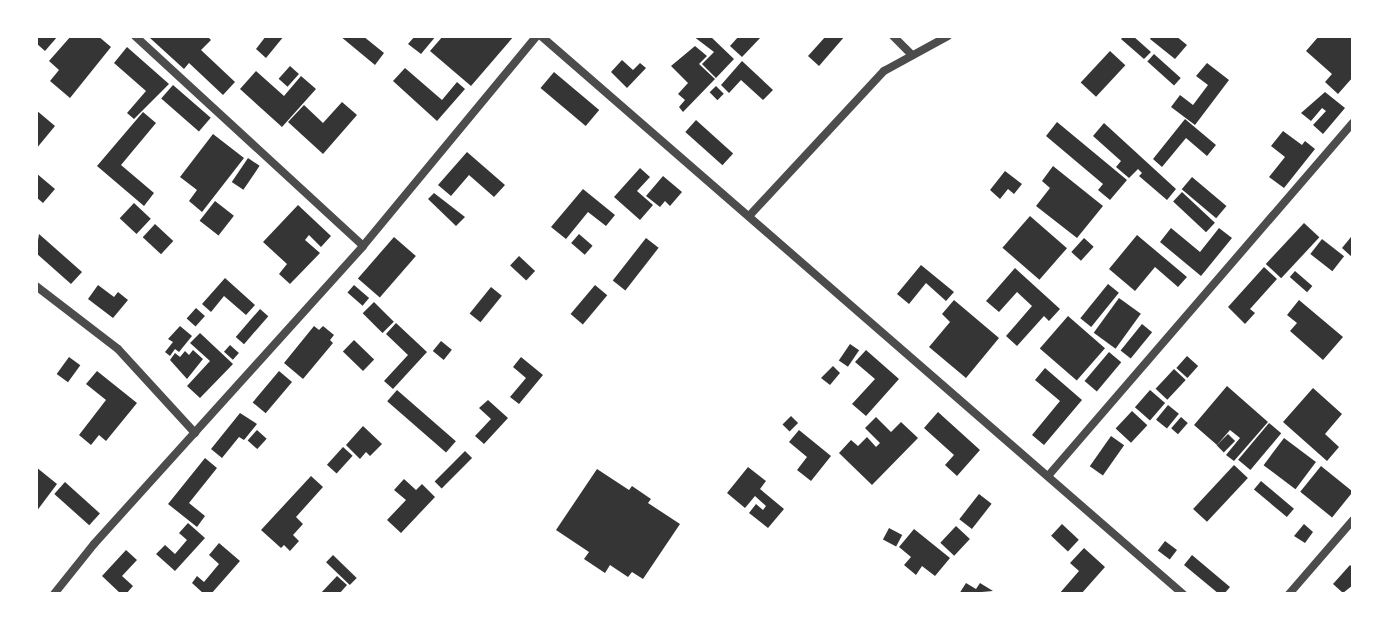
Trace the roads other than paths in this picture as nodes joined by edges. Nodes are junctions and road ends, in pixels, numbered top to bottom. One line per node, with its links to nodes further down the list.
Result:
1 (135, 36): 8 (street)
2 (539, 36): 7 (street); 8 (street)
3 (893, 36): 5 (street)
4 (948, 36): 5 (street)
5 (912, 55): 7 (street)
6 (1353, 123): 11 (street)
7 (750, 215): 11 (street)
8 (363, 246): 10 (street)
9 (36, 286): 10 (street)
10 (195, 433): 13 (street)
11 (1048, 476): 14 (street)
12 (1353, 520): 15 (street)
13 (54, 594)
14 (1183, 594)
15 (1289, 594)

